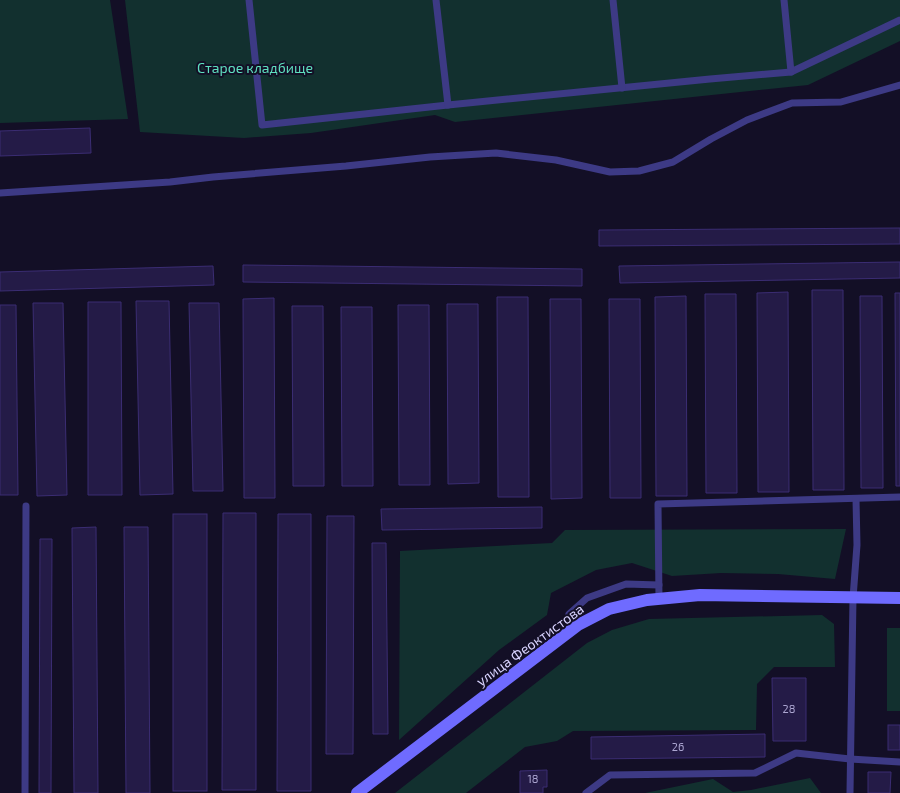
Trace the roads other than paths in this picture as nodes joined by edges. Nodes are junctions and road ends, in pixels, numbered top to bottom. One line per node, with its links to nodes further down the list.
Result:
1 (249, 0): 9 (lane)
2 (436, 0): 9 (lane)
3 (613, 0): 8 (lane)
4 (784, 0): 6 (lane)
5 (900, 20): 6 (lane)
6 (792, 72): 8 (lane)
7 (900, 85): 10 (lane)
8 (622, 88): 9 (lane)
9 (448, 105)
10 (0, 193)
11 (900, 497): 12 (lane)
12 (856, 498): 14 (lane); 15 (lane)
13 (26, 506): 21 (lane)
14 (659, 585): 17 (lane); 18 (lane)
15 (853, 598): 16 (street, улица Феоктистова); 17 (street, улица Феоктистова); 19 (lane)
16 (900, 598)
17 (659, 599): 22 (street, улица Феоктистова)
18 (569, 614)
19 (850, 759): 20 (lane); 23 (lane); 24 (lane)
20 (900, 762)
21 (25, 793)
22 (357, 793)
23 (586, 793)
24 (850, 793)

